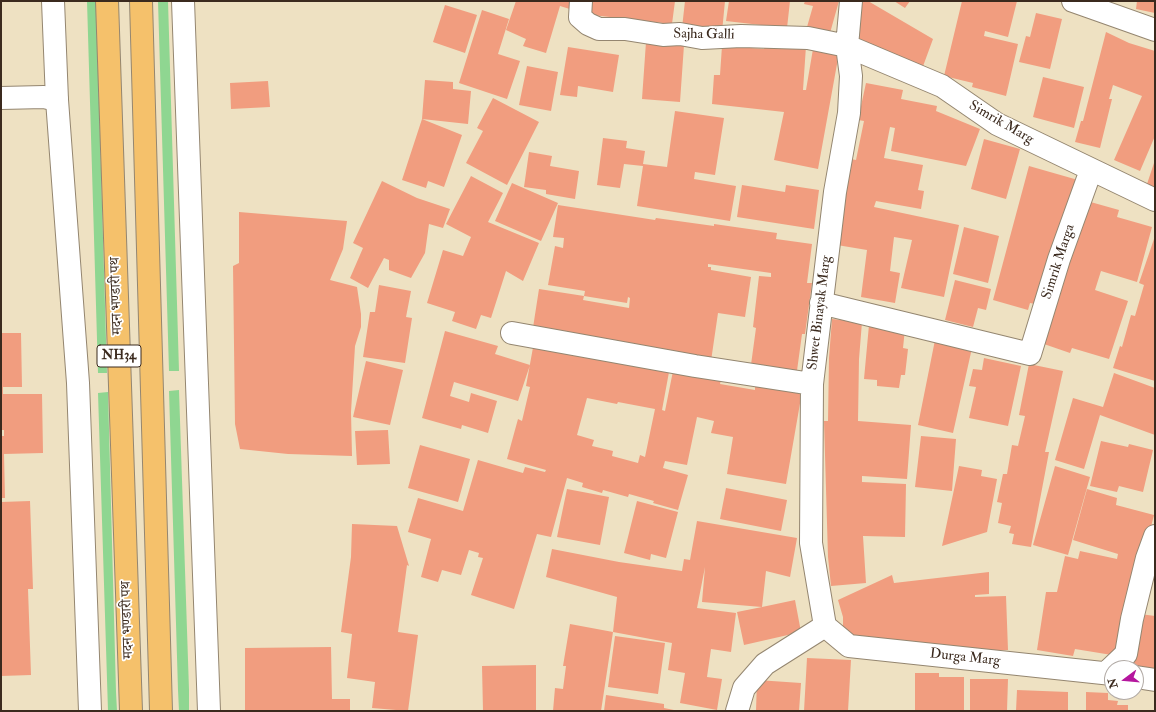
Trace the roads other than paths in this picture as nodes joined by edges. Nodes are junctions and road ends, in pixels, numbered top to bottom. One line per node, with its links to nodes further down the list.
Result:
1 (53, 1): 11 (street)
2 (106, 1): 24 (highway, मदन भण्डारी पथ / NH34)
3 (141, 1): 25 (highway, NH34)
4 (183, 1): 26 (street)
5 (581, 1): 9 (street, Sajha Galli)
6 (851, 1): 9 (street, Shwet Binayak Marg)
7 (1073, 1): 8 (street)
8 (1155, 30)
9 (847, 46): 12 (street, Simrik Marg); 14 (street, Shwet Binayak Marg)
10 (1, 98): 11 (street)
11 (57, 100): 23 (street)
12 (1091, 170): 13 (street, Simrik Marg); 14 (street, Simrik Marga)
13 (1155, 200)
14 (821, 303): 16 (street, Shwet Binayak Marg)
15 (512, 333): 16 (street)
16 (812, 384): 18 (street, Shwet Binayak Marg)
17 (1155, 536): 19 (street)
18 (825, 626): 20 (street, Durga Marg); 27 (street)
19 (1121, 660)
20 (1104, 673)
21 (1144, 678): 22 (street)
22 (1155, 680)
23 (90, 711)
24 (132, 711)
25 (161, 711)
26 (209, 711)
27 (737, 711)

